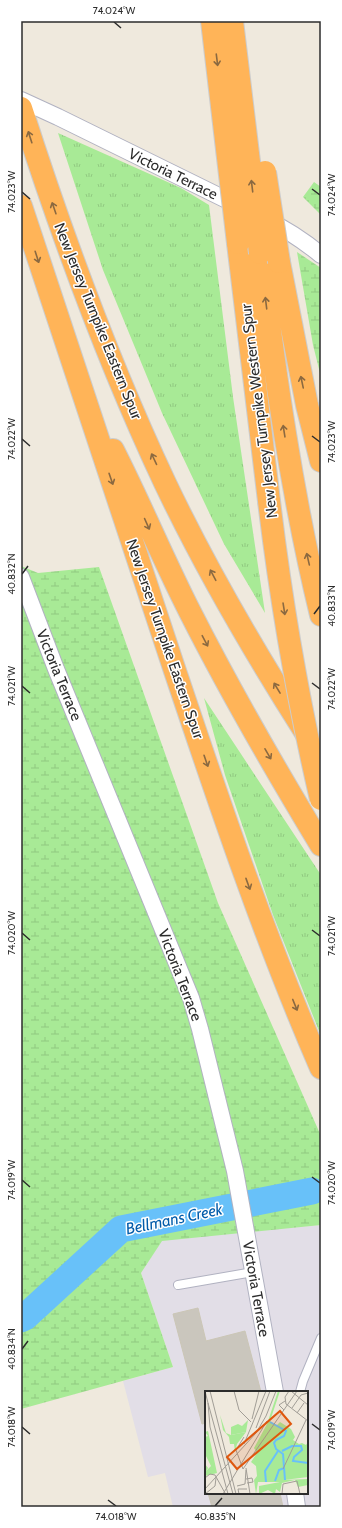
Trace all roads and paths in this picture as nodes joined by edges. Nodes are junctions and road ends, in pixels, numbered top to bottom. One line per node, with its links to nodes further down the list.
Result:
1 (212, 21): 12 (highway, New Jersey Turnpike Western Spur, one-way to 12, bridge)
2 (233, 28): 8 (highway, one-way to 2, bridge); 10 (highway, New Jersey Turnpike Western Spur, one-way to 2, bridge)
3 (21, 100): 6 (street, Victoria Terrace)
4 (21, 108): 11 (highway, New Jersey Turnpike Eastern Spur, one-way to 4)
5 (21, 206): 7 (highway, New Jersey Turnpike Eastern Spur, one-way to 7)
6 (321, 255)
7 (76, 376): 13 (highway, one-way to 13); 14 (highway, New Jersey Turnpike Eastern Spur, one-way to 14)
8 (321, 461)
9 (21, 577): 15 (street, Victoria Terrace)
10 (319, 606)
11 (321, 756)
12 (321, 799)
13 (321, 845)
14 (321, 1068)
15 (253, 1272): 16 (lane); 18 (street, Victoria Terrace)
16 (178, 1285)
17 (321, 1338): 19 (lane)
18 (275, 1391)
19 (300, 1391)
20 (295, 1494): 21 (street)
21 (297, 1507)

